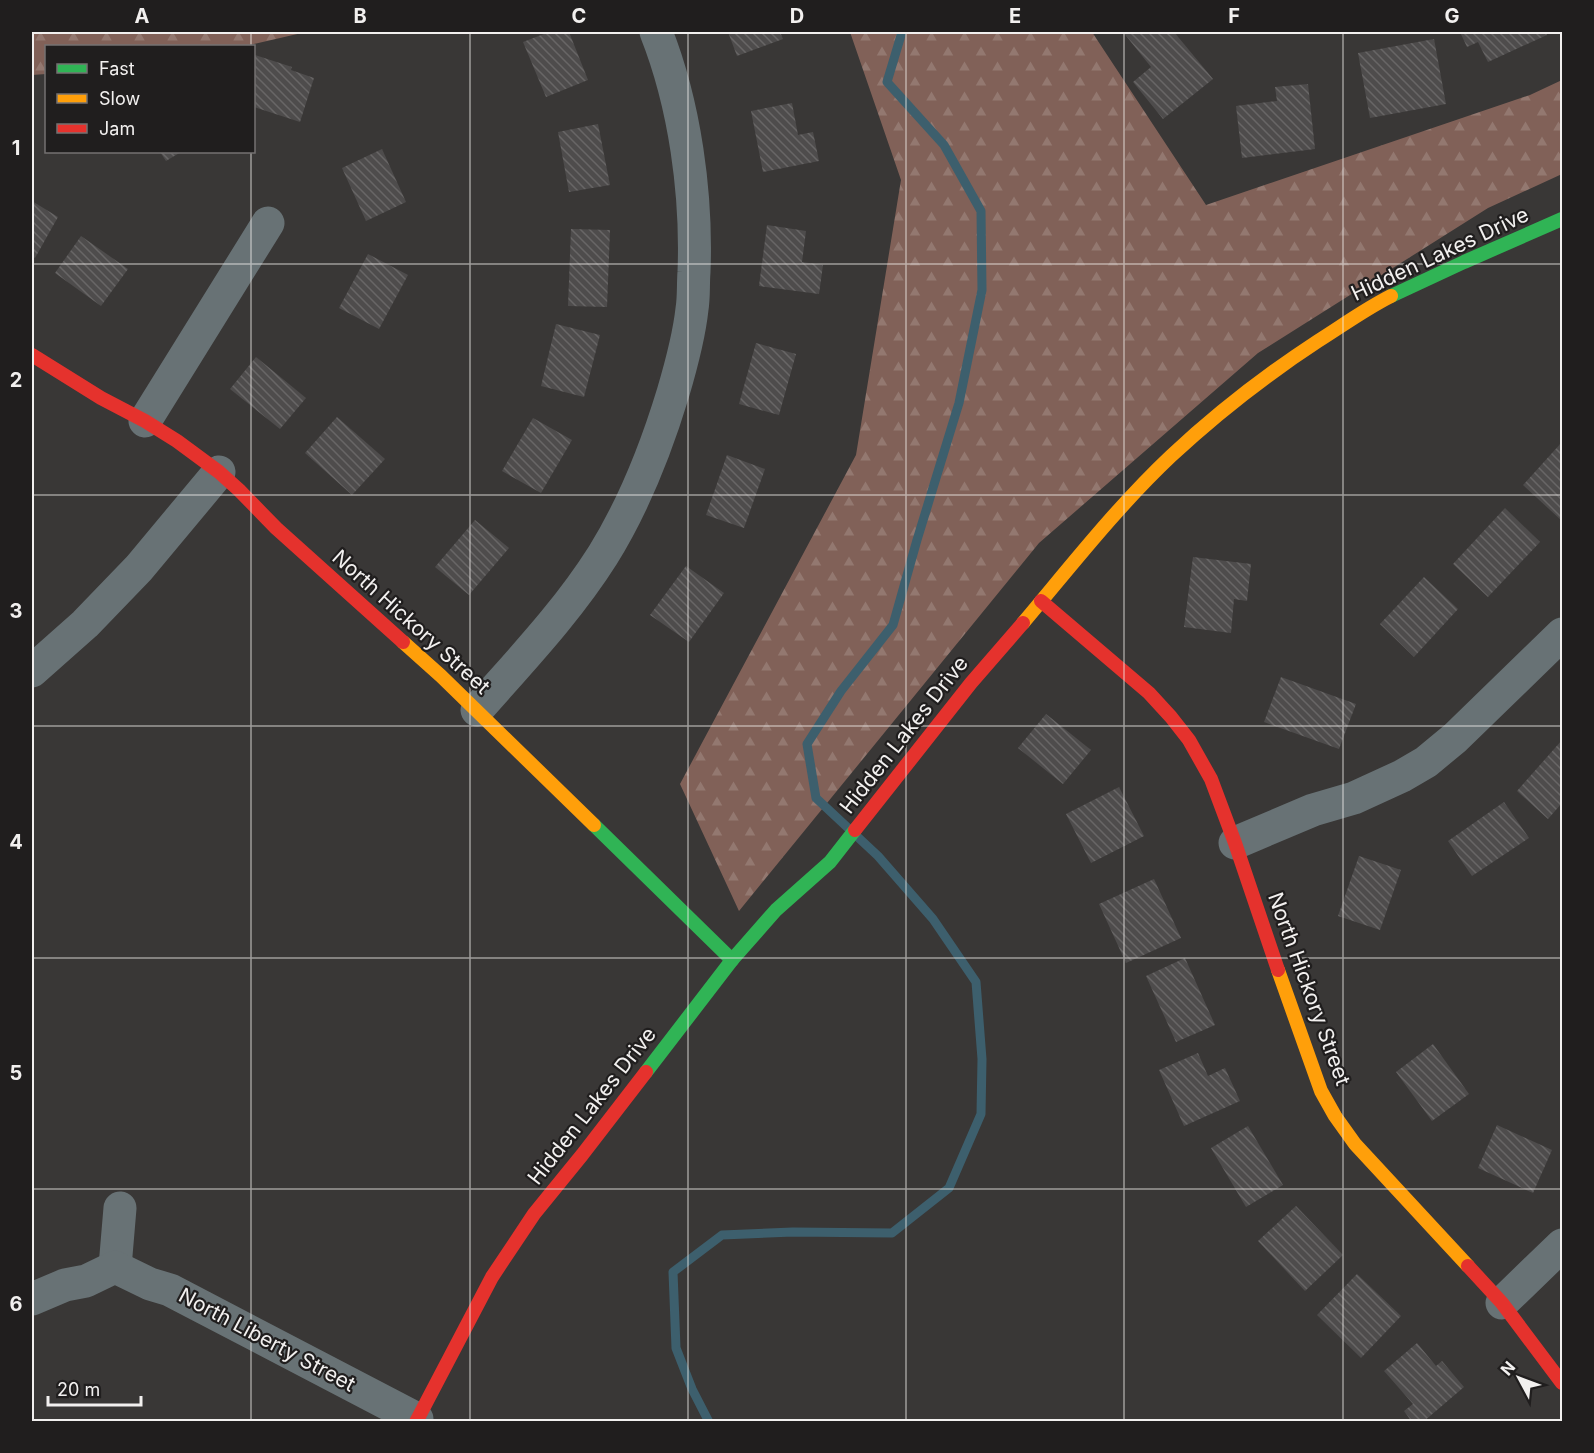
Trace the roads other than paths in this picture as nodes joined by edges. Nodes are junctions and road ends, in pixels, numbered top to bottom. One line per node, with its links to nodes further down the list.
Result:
1 (656, 32): 10 (street)
2 (1563, 219): 7 (street, Hidden Lakes Drive)
3 (268, 223): 5 (street)
4 (32, 355): 5 (street, North Hickory Street)
5 (145, 421): 6 (street, North Hickory Street)
6 (219, 472): 9 (street); 10 (street, North Hickory Street)
7 (1041, 601): 11 (street, North Hickory Street); 12 (street, Hidden Lakes Drive)
8 (1563, 633): 11 (street)
9 (32, 671)
10 (477, 711): 12 (street, North Hickory Street)
11 (1235, 843): 17 (street, North Hickory Street)
12 (732, 960): 19 (street, Hidden Lakes Drive)
13 (120, 1208): 15 (street)
14 (1563, 1245): 17 (street)
15 (116, 1267): 16 (street); 19 (street, North Liberty Street)
16 (32, 1299)
17 (1502, 1303): 18 (street, North Hickory Street)
18 (1563, 1383)
19 (416, 1420)

